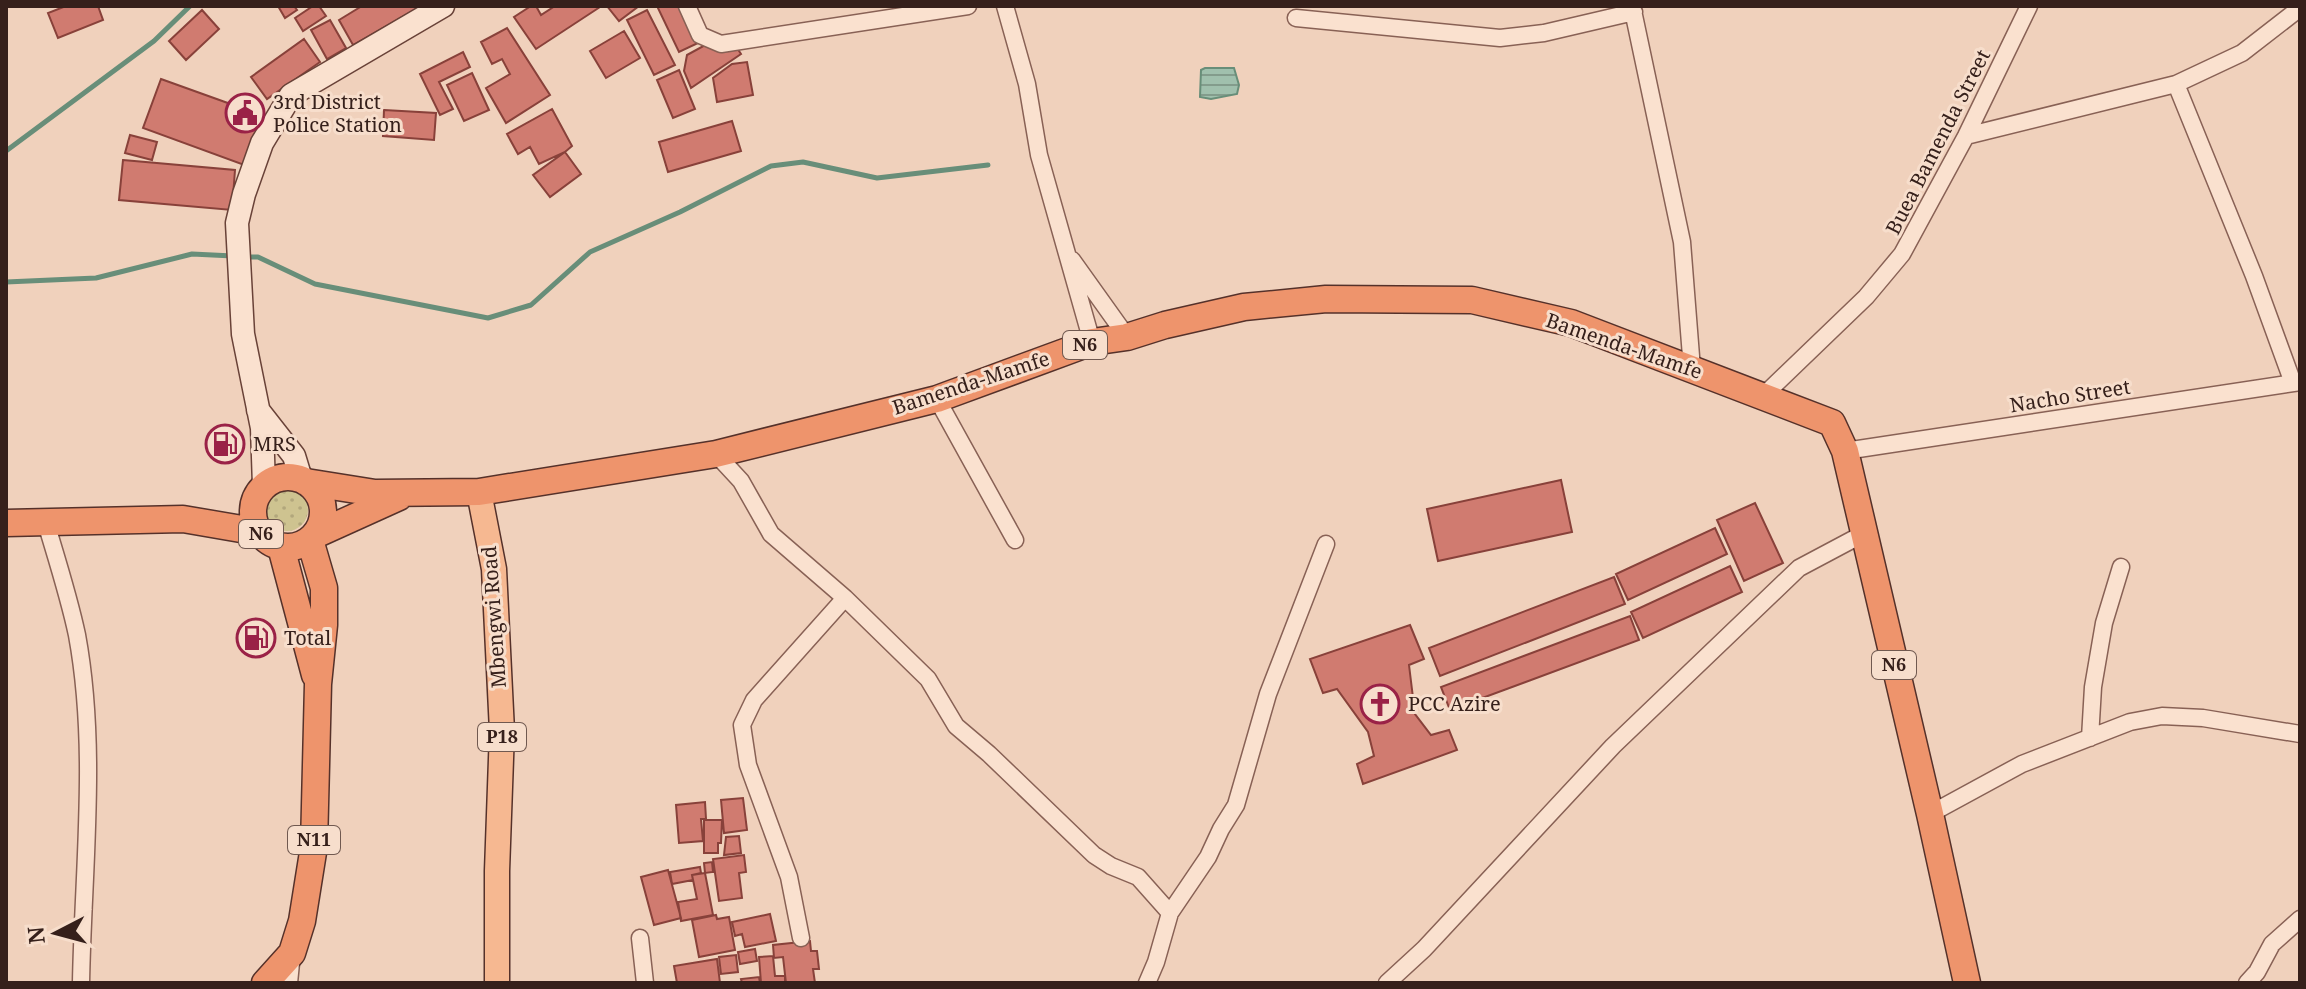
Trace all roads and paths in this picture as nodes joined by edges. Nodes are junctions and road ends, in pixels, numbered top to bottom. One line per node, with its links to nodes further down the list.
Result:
1 (443, 6): 18 (main road)
2 (687, 6): 3 (street)
3 (968, 6)
4 (1005, 6): 11 (street)
5 (2029, 6): 10 (street, Buea Bamenda Street)
6 (2300, 8): 9 (street)
7 (1633, 9): 8 (street); 14 (street)
8 (1296, 18)
9 (2176, 84): 10 (street); 15 (street)
10 (1966, 136): 16 (street, Buea Bamenda Street)
11 (1064, 247): 12 (street); 13 (street)
12 (1127, 337): 13 (highway, Bamenda-Mamfe / N6); 14 (highway, Bamenda-Mamfe / N6)
13 (1092, 342): 17 (highway, Bamenda-Mamfe / N6)
14 (1692, 369): 16 (highway, Bamenda-Mamfe / N6)
15 (2296, 382): 19 (street, Nacho Street)
16 (1766, 393): 19 (highway, Bamenda-Mamfe / N6)
17 (937, 399): 20 (highway, Bamenda-Mamfe / N6); 31 (street)
18 (257, 409): 21 (main road); 22 (main road)
19 (1845, 451): 29 (highway, Bamenda-Mamfe / N6)
20 (716, 454): 23 (highway, Bamenda-Mamfe / N6); 35 (street)
21 (304, 480): 22 (highway, N6); 24 (highway, Bamenda-Mamfe / N6); 30 (highway)
22 (262, 488): 25 (highway, N6); 28 (highway, N6)
23 (479, 492): 24 (highway, Bamenda-Mamfe / N6); 48 (main road, Mbengwi Road / P18)
24 (405, 494): 30 (highway, Bamenda-Mamfe / N6)
25 (183, 519): 27 (highway, N6); 28 (highway, N6)
26 (6, 523): 27 (highway, N6)
27 (46, 523): 45 (street)
28 (259, 532): 33 (highway, N6)
29 (1863, 534): 39 (highway, Bamenda-Mamfe / N6); 51 (street)
30 (312, 538): 33 (highway, N6); 36 (highway, N11)
31 (1015, 540)
32 (1326, 544): 40 (street)
33 (281, 547): 36 (highway, N11)
34 (2121, 567): 38 (street)
35 (845, 598): 40 (street); 43 (street)
36 (318, 684): 44 (highway, N11)
37 (2300, 734): 38 (street)
38 (2090, 738): 39 (street)
39 (1930, 814): 52 (highway, Bamenda-Mamfe / N6)
40 (1170, 913): 50 (street)
41 (2300, 919): 53 (street)
42 (640, 938): 49 (street)
43 (801, 938)
44 (292, 953): 46 (highway, N11); 47 (street)
45 (81, 983)
46 (265, 983)
47 (289, 983)
48 (497, 983)
49 (645, 983)
50 (1147, 983)
51 (1387, 983)
52 (1967, 983)
53 (2247, 983)

